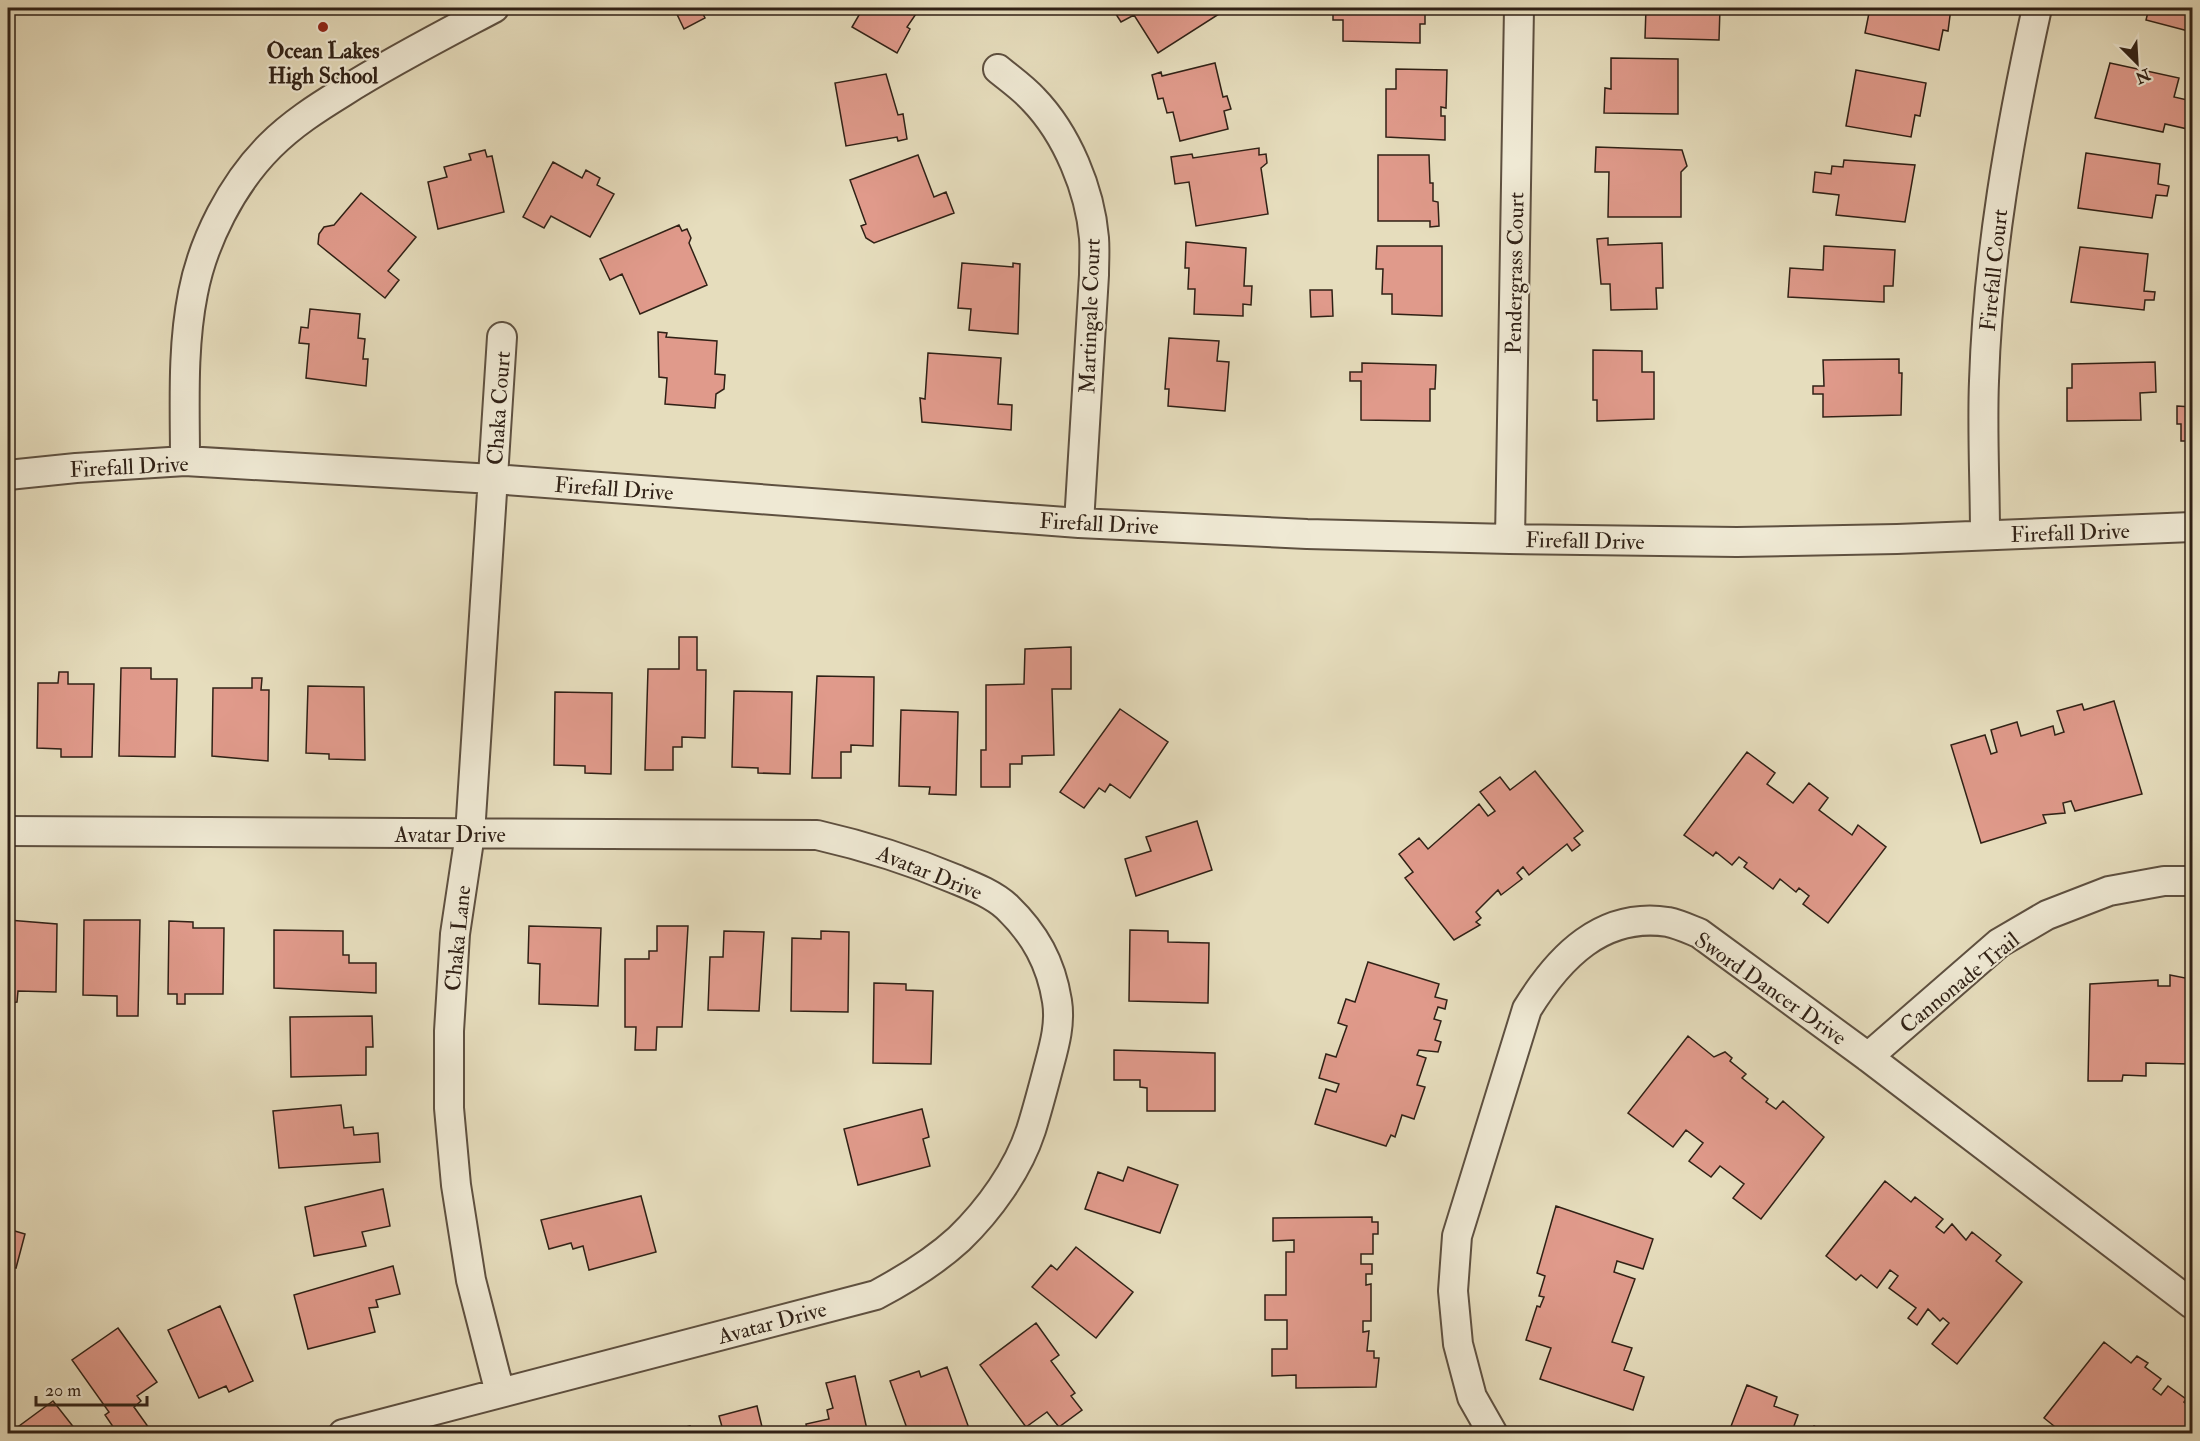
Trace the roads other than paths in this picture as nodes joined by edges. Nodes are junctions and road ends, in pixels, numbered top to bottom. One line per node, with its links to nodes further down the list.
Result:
1 (494, 8): 6 (street)
2 (1519, 8): 12 (street, Pendergrass Court)
3 (2037, 8): 11 (street, Firefall Court)
4 (998, 69): 9 (street, Martingale Court)
5 (502, 337): 8 (street, Chaka Court)
6 (185, 461): 7 (street, Firefall Drive); 8 (street, Firefall Drive)
7 (8, 475)
8 (493, 479): 9 (street, Firefall Drive); 14 (street, Chaka Lane)
9 (1079, 523): 12 (street, Firefall Drive)
10 (2193, 527): 11 (street, Firefall Drive)
11 (1985, 535): 12 (street, Firefall Drive)
12 (1510, 539)
13 (8, 831): 14 (street, Avatar Drive)
14 (470, 834): 18 (street, Chaka Lane); 18 (street, Avatar Drive)
15 (2193, 881): 16 (street, Cannonade Trail)
16 (1868, 1057): 17 (street, Sword Dancer Drive); 20 (street, Sword Dancer Drive)
17 (2193, 1304)
18 (500, 1393): 19 (street, Avatar Drive)
19 (343, 1434)
20 (1493, 1434)

